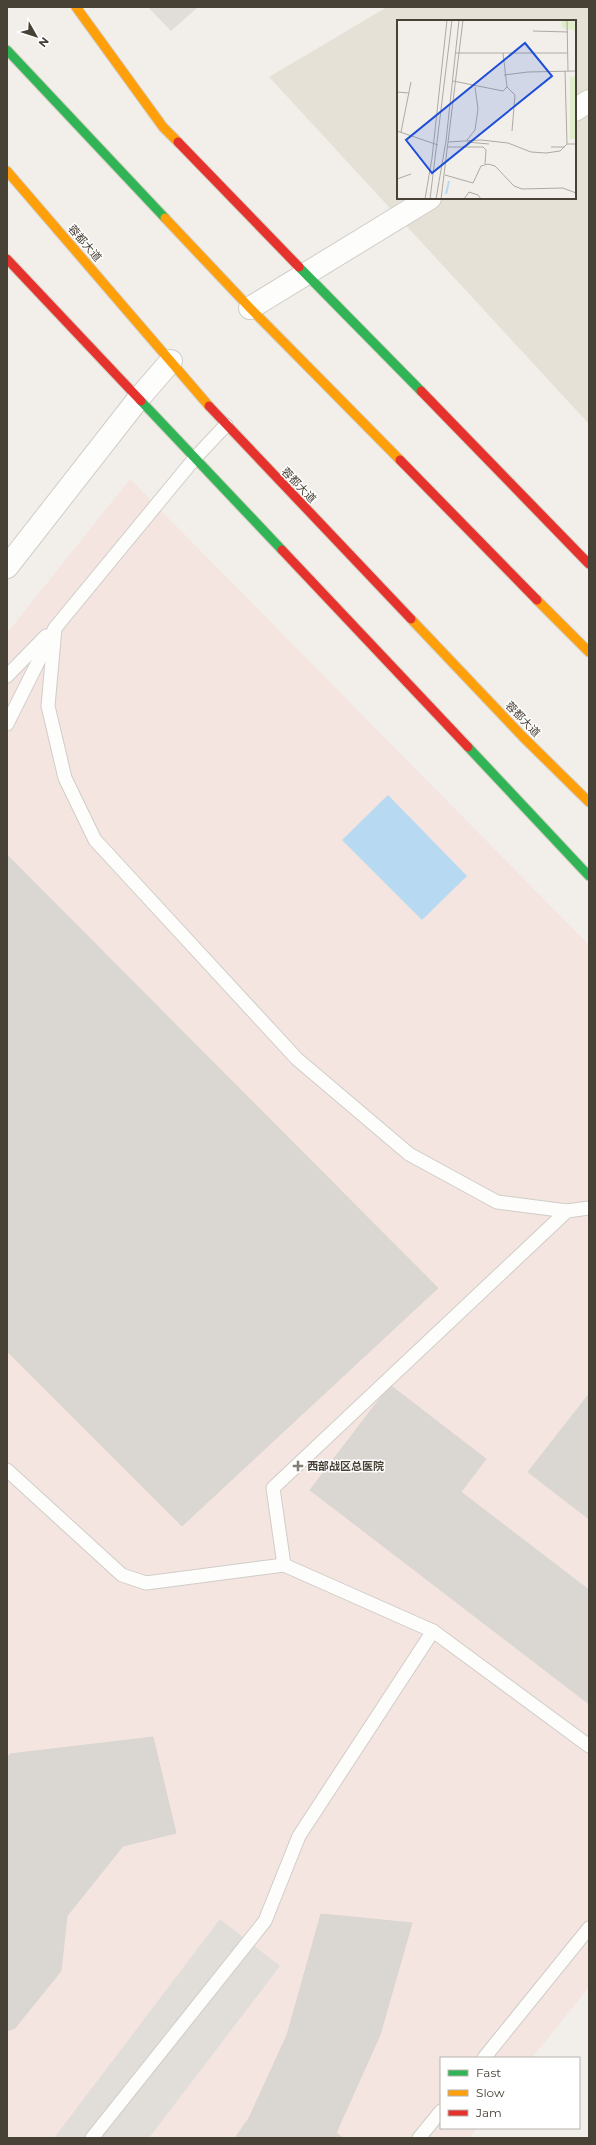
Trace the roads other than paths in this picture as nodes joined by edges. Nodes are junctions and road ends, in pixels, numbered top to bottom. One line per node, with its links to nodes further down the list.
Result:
1 (76, 7): 8 (main road)
2 (7, 50): 9 (main road)
3 (589, 101): 4 (street)
4 (576, 109)
5 (7, 171): 10 (main road, 蓉都大道)
6 (428, 199): 8 (street)
7 (7, 259): 11 (main road)
8 (306, 273): 9 (street); 14 (main road)
9 (250, 308): 17 (main road)
10 (171, 361): 11 (street); 12 (main road, 蓉都大道)
11 (139, 398): 13 (main road); 15 (street)
12 (226, 424): 13 (lane); 20 (main road, 蓉都大道)
13 (194, 458): 16 (lane); 21 (main road)
14 (589, 564)
15 (7, 567)
16 (55, 628): 18 (lane); 19 (lane); 23 (lane)
17 (589, 652)
18 (7, 676)
19 (7, 724)
20 (589, 802)
21 (589, 876)
22 (589, 1208): 23 (lane)
23 (567, 1211): 25 (lane)
24 (7, 1470): 25 (lane)
25 (284, 1565): 26 (lane)
26 (433, 1631): 27 (lane); 31 (lane)
27 (589, 1746)
28 (589, 1928): 29 (lane)
29 (485, 2057)
30 (440, 2112): 32 (lane)
31 (92, 2138)
32 (419, 2138)

